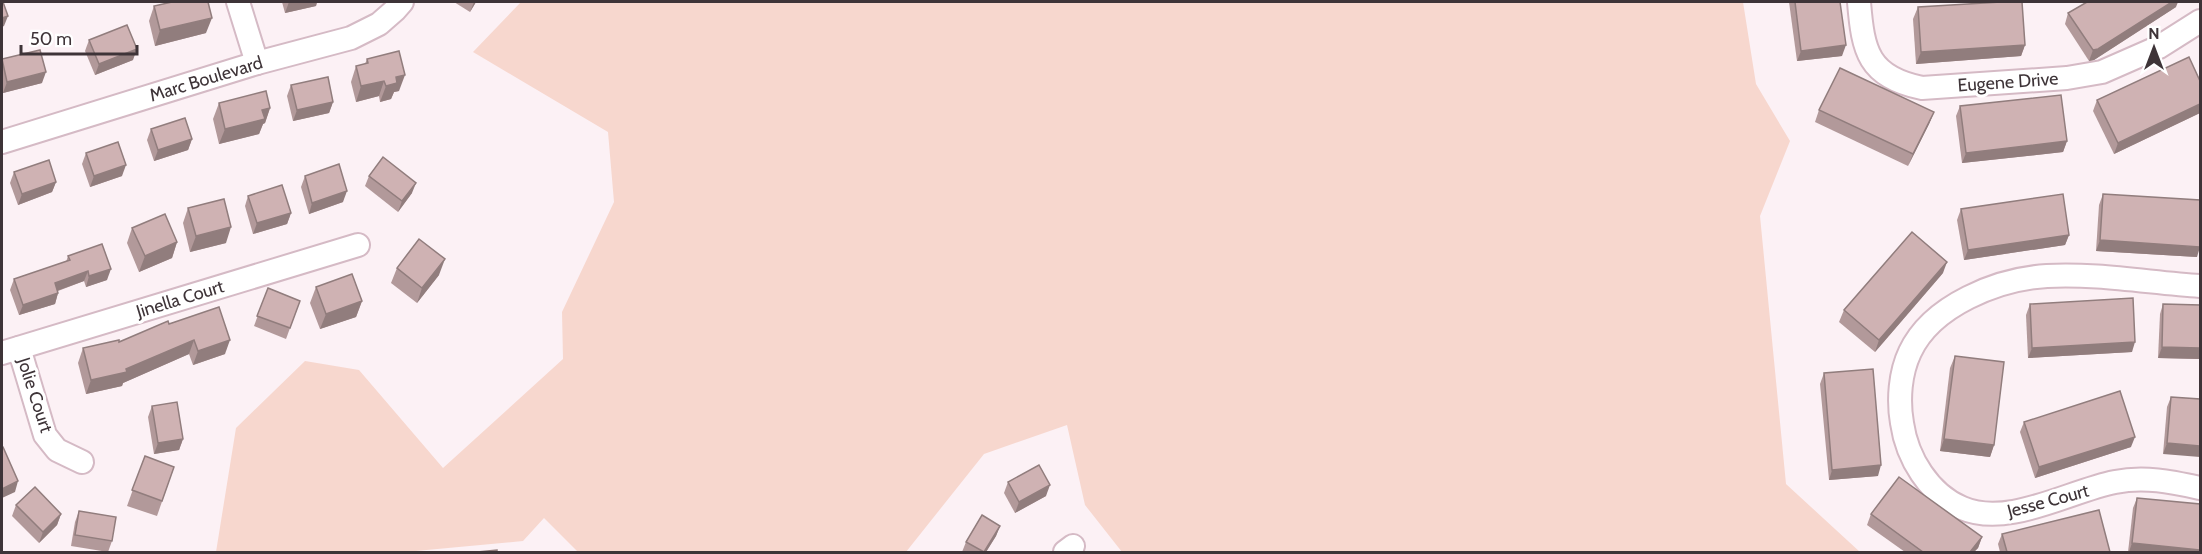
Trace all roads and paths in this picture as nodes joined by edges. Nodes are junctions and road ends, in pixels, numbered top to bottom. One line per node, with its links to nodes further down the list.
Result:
1 (238, 2): 5 (street)
2 (402, 2): 5 (street, Marc Boulevard)
3 (1858, 2): 4 (street, Eugene Drive)
4 (2200, 21)
5 (257, 63): 6 (street, Marc Boulevard)
6 (2, 142)
7 (358, 245): 9 (street, Jinella Court)
8 (2200, 286): 11 (street, Jesse Court)
9 (10, 350): 10 (street, Jolie Court)
10 (81, 462)
11 (2200, 488)

